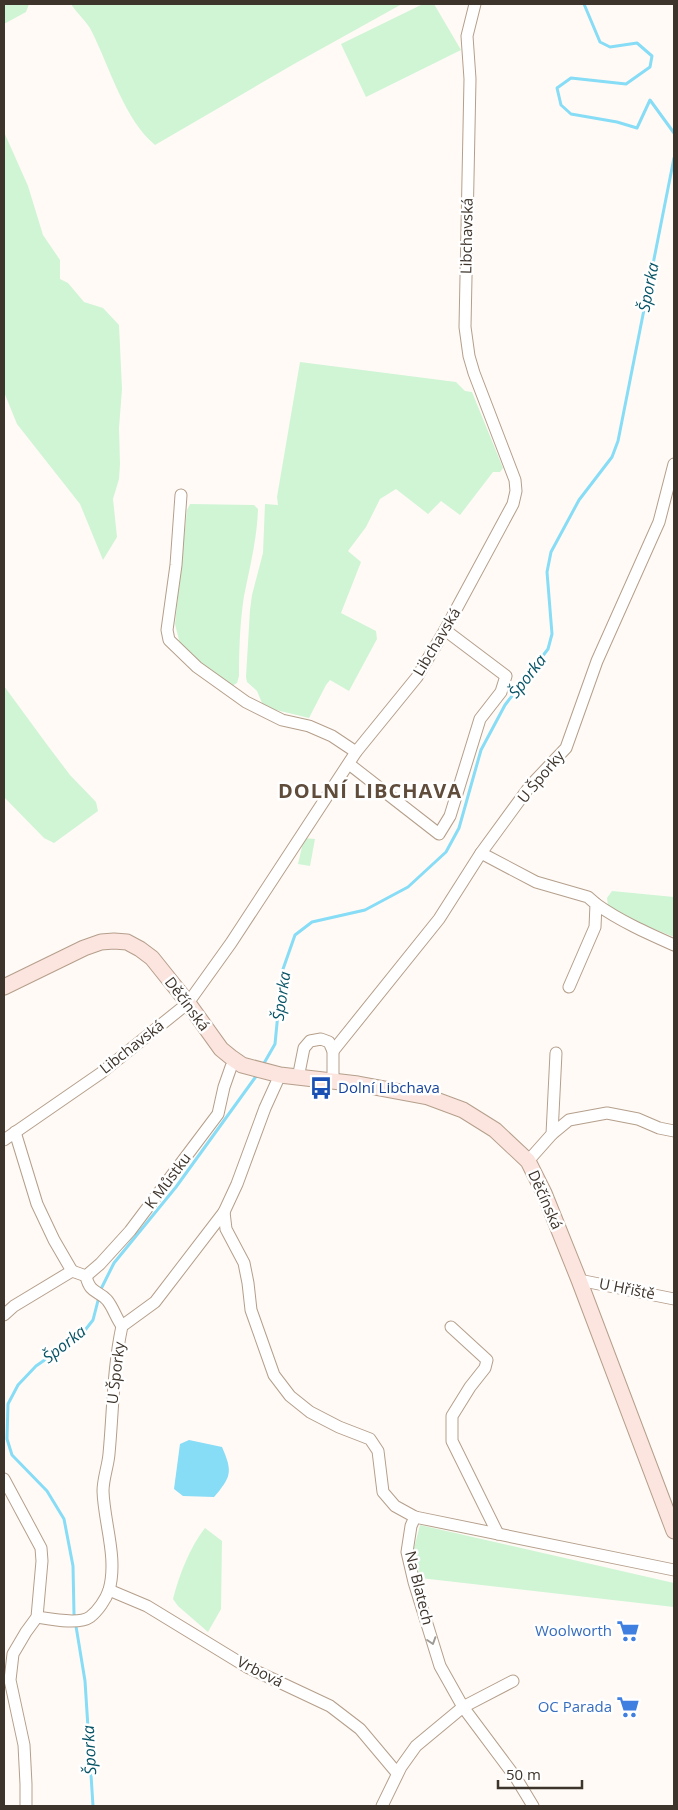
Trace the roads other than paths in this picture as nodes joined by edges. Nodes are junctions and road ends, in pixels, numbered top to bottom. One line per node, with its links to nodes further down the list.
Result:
1 (475, 4): 4 (street, Libchavská)
2 (674, 464): 7 (street, U Šporky)
3 (181, 495): 5 (street)
4 (445, 630): 5 (street, Libchavská); 6 (street)
5 (356, 752): 6 (street, Libchavská)
6 (349, 764): 12 (street, Libchavská)
7 (481, 853): 8 (street); 13 (street, U Šporky)
8 (596, 904): 9 (street); 11 (street)
9 (674, 944)
10 (4, 987): 12 (main road, Děčínská)
11 (569, 987)
12 (188, 1003): 15 (main road, Děčínská); 20 (street, Libchavská)
13 (333, 1051): 17 (street); 18 (street)
14 (556, 1053): 21 (street)
15 (242, 1064): 16 (main road, Děčínská); 26 (street, K Můstku)
16 (275, 1075): 17 (main road, Děčínská); 24 (street, U Šporky)
17 (298, 1078): 18 (main road, Děčínská)
18 (333, 1081): 23 (main road, Děčínská)
19 (674, 1131): 21 (street)
20 (15, 1132): 22 (street, Libchavská); 25 (street)
21 (552, 1134): 23 (street)
22 (4, 1140)
23 (528, 1161): 27 (main road, Děčínská)
24 (224, 1212): 30 (street, U Šporky); 33 (street)
25 (72, 1271): 26 (street); 29 (street)
26 (86, 1276): 30 (street)
27 (579, 1280): 28 (street, U Hřiště); 34 (main road, Děčínská)
28 (674, 1299)
29 (4, 1315)
30 (122, 1326): 37 (street, U Šporky)
31 (451, 1328): 35 (street)
32 (4, 1479): 38 (street)
33 (413, 1522): 35 (street); 40 (street, Na Blatech, one-way to 40)
34 (674, 1531)
35 (498, 1534): 36 (street)
36 (674, 1570)
37 (109, 1590): 38 (street, U Šporky); 41 (street, Vrbová)
38 (37, 1618): 42 (street)
39 (513, 1680): 40 (street)
40 (463, 1707): 41 (street); 44 (street, Na Blatech)
41 (397, 1773): 43 (street)
42 (26, 1806)
43 (382, 1806)
44 (533, 1806)

